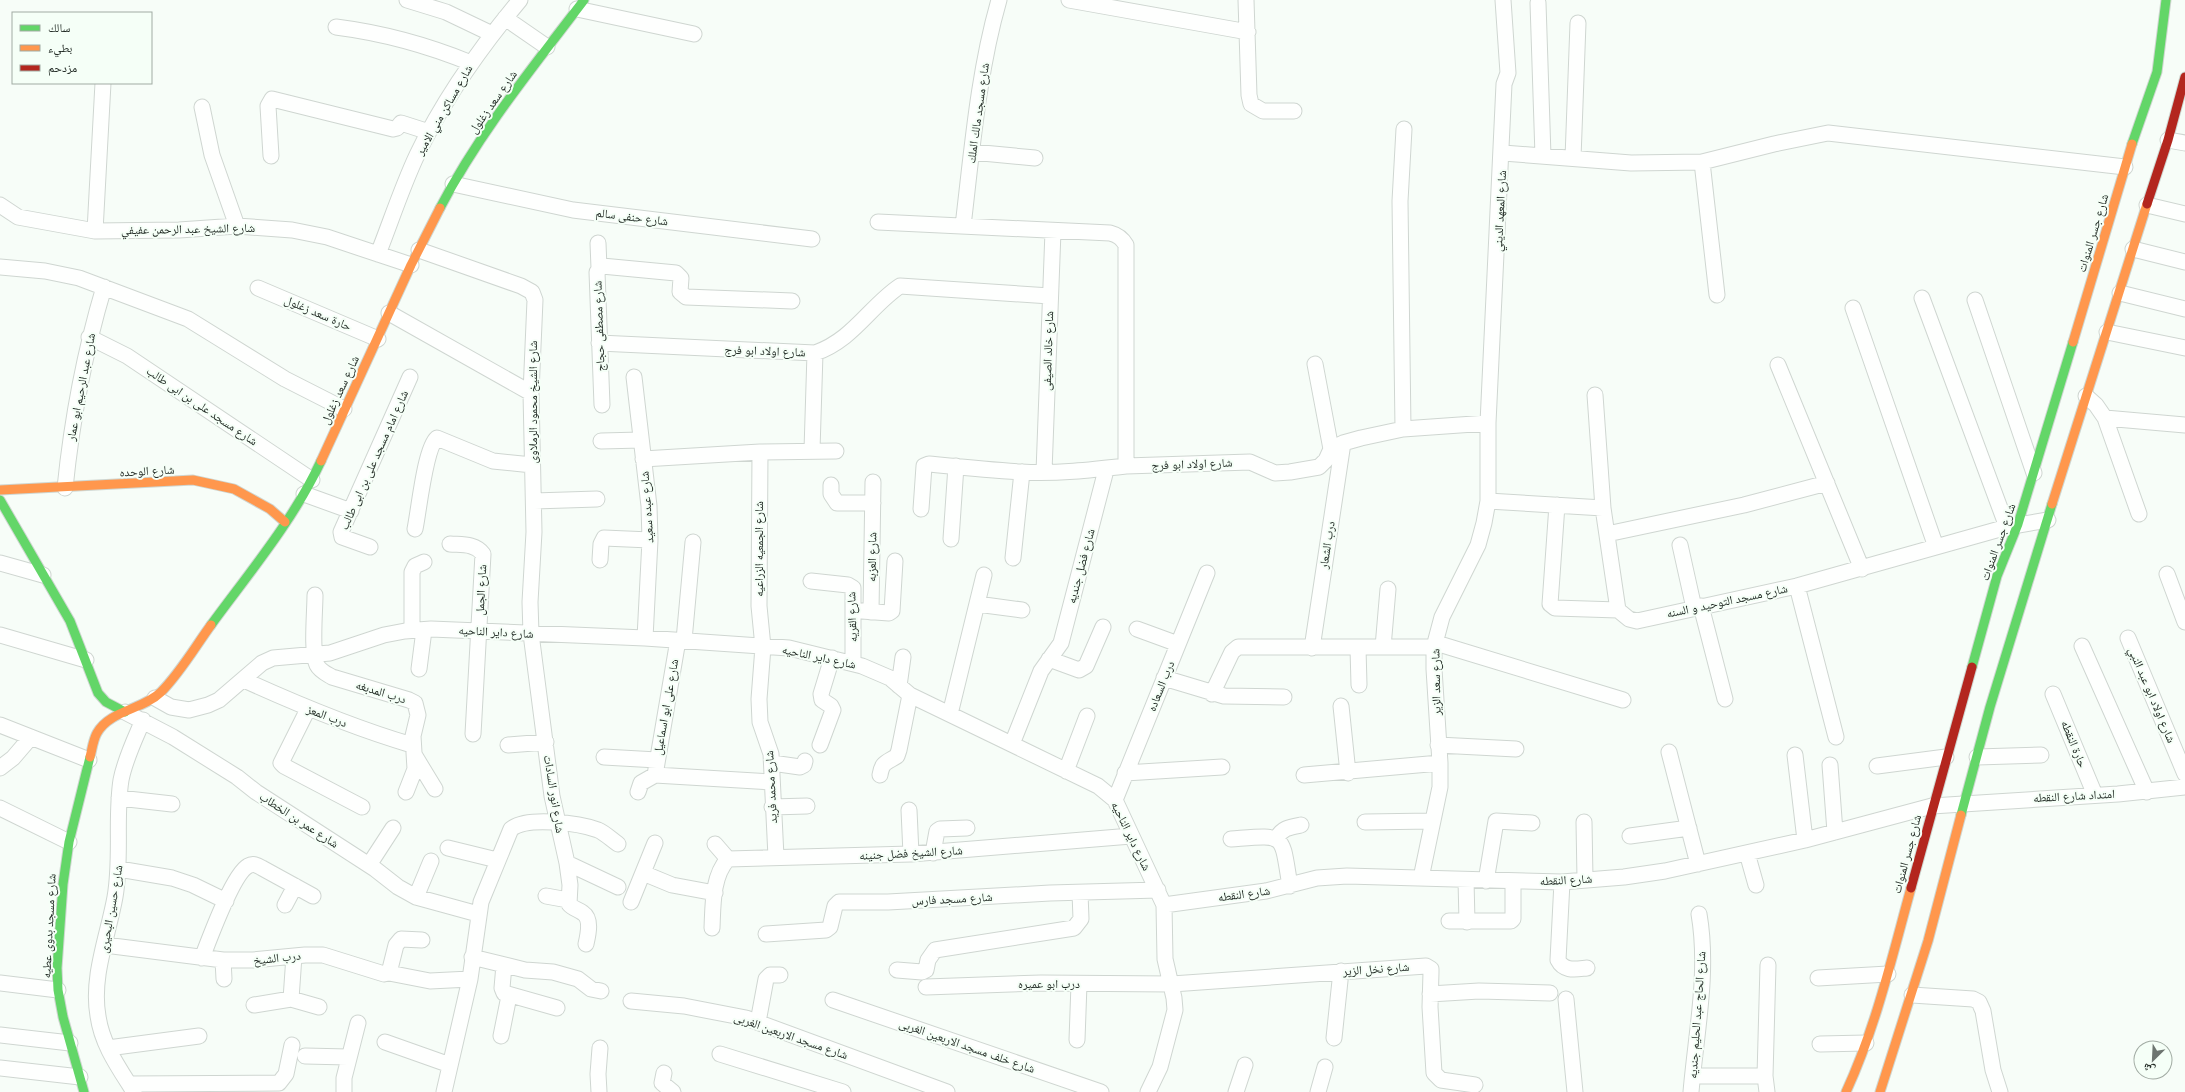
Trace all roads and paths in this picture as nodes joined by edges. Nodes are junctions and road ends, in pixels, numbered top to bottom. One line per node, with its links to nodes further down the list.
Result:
1 (407, 0): 14 (street)
2 (520, 0): 10 (street, شارع مساكن مني الامير)
3 (999, 0): 26 (street, شارع مسجد مالك الملك)
4 (1069, 0): 13 (street)
5 (1246, 0): 13 (street)
6 (1503, 0): 27 (street, شارع المعهد الديني)
7 (2166, 0): 33 (street, شارع جسر المنوات)
8 (1538, 2): 29 (street)
9 (581, 4): 15 (street); 16 (street, شارع سعد زغلول)
10 (505, 18): 14 (street, شارع مساكن مني الامير); 16 (street)
11 (1578, 23): 31 (street)
12 (336, 27): 17 (street)
13 (1248, 32): 21 (street)
14 (492, 34): 17 (street, شارع مساكن مني الامير)
15 (694, 34)
16 (547, 46): 34 (street, شارع سعد زغلول)
17 (471, 63): 23 (street, شارع مساكن مني الامير)
18 (2185, 77): 24 (street)
19 (103, 84): 41 (street)
20 (202, 107): 39 (street)
21 (1294, 111)
22 (1404, 129): 81 (street)
23 (429, 132): 28 (street); 47 (street, شارع مساكن مني الامير)
24 (2168, 140): 25 (street); 36 (street)
25 (2185, 144)
26 (972, 152): 30 (street); 40 (street, شارع مسجد مالك الملك)
27 (1503, 153): 29 (street); 79 (street, شارع المعهد الديني)
28 (271, 156)
29 (1543, 156): 31 (street)
30 (1035, 158)
31 (1573, 158): 32 (street)
32 (1702, 162): 33 (street); 55 (street)
33 (2125, 167): 95 (street, شارع جسر المنوات)
34 (453, 184): 43 (street, شارع حنفى سالم); 46 (street, شارع سعد زغلول)
35 (0, 205): 41 (street, شارع الشيخ عبد الرحمن عفيفي)
36 (2147, 205): 37 (street); 45 (street)
37 (2185, 214)
38 (878, 222): 40 (street)
39 (237, 226): 41 (street, شارع الشيخ عبد الرحمن عفيفي); 47 (street, شارع الشيخ عبد الرحمن عفيفي)
40 (963, 226): 42 (street)
41 (95, 230)
42 (1053, 231): 56 (street, شارع خالد الصيفى); 91 (street)
43 (812, 239)
44 (598, 242): 51 (street)
45 (2133, 249): 48 (street); 54 (street)
46 (419, 250): 49 (street, شارع سعد زغلول); 73 (street, شارع الشيخ محمود الرملاوى)
47 (378, 254): 49 (street, شارع الشيخ عبد الرحمن عفيفي)
48 (2185, 262)
49 (411, 265): 62 (street, شارع سعد زغلول)
50 (0, 267): 52 (street)
51 (599, 268): 59 (street, شارع مصطفى حجاج); 66 (street, شارع مصطفى حجاج)
52 (104, 287): 64 (street, شارع عبد الرحيم ابو عمار); 77 (street)
53 (258, 288): 65 (street, حارة سعد زغلول)
54 (2120, 293): 61 (street); 63 (street)
55 (1717, 295)
56 (1050, 296): 68 (street, شارع اولاد ابو فرج); 94 (street, شارع خالد الصيفى)
57 (1922, 298): 115 (street)
58 (1975, 300): 95 (street)
59 (792, 301)
60 (1853, 308): 124 (street)
61 (2185, 309)
62 (389, 313): 65 (street, شارع سعد زغلول); 73 (street)
63 (2107, 332): 67 (street); 75 (street)
64 (89, 337): 96 (street, شارع مسجد على بن ابى طالب); 100 (street, شارع عبد الرحيم ابو عمار)
65 (378, 339): 77 (street, شارع سعد زغلول)
66 (599, 344): 68 (street, شارع اولاد ابو فرج); 76 (street, شارع مصطفى حجاج)
67 (2185, 348)
68 (816, 353): 85 (street)
69 (1315, 364): 84 (street, درب الشعار)
70 (1778, 365): 98 (street)
71 (410, 377): 111 (street, شارع امام مسجد على بن ابى طالب)
72 (634, 377): 82 (street, شارع عبده سعيد)
73 (531, 394): 89 (street, شارع الشيخ محمود الرملاوى)
74 (1595, 395): 109 (street)
75 (2086, 396): 78 (street); 113 (street)
76 (602, 405)
77 (344, 409): 96 (street, شارع سعد زغلول)
78 (2105, 418): 80 (street); 112 (street)
79 (1488, 423): 81 (street); 106 (street, شارع سعد الزير)
80 (2185, 425)
81 (1403, 429): 84 (street)
82 (641, 440): 83 (street); 88 (street, شارع عبده سعيد)
83 (601, 441)
84 (1337, 446): 91 (street, شارع اولاد ابو فرج); 159 (street, درب الشعار)
85 (812, 450): 86 (street); 87 (street)
86 (836, 451)
87 (760, 452): 88 (street); 158 (street, شارع الجمعيه الزراعيه)
88 (643, 459): 119 (street, شارع عبده سعيد)
89 (532, 465): 105 (street, شارع الشيخ محمود الرملاوى); 116 (street)
90 (956, 466): 93 (street, شارع اولاد ابو فرج); 110 (street, شارع اولاد ابو فرج); 118 (street)
91 (1126, 466): 92 (street, شارع اولاد ابو فرج)
92 (1106, 470): 94 (street, شارع اولاد ابو فرج); 165 (street, شارع فضل جنديه)
93 (1022, 472): 94 (street, شارع اولاد ابو فرج); 125 (street)
94 (1044, 472)
95 (2034, 473): 115 (street, شارع جسر المنوات)
96 (312, 480): 102 (street, شارع سعد زغلول)
97 (873, 482): 107 (street, شارع العزبه)
98 (1827, 483): 117 (street); 130 (street)
99 (831, 485): 107 (street)
100 (65, 488): 101 (street, شارع الوحده); 114 (street, شارع الوحده)
101 (0, 490)
102 (304, 494): 111 (street); 114 (street, شارع سعد زغلول)
103 (597, 499): 105 (street)
104 (0, 500): 133 (street)
105 (534, 501): 150 (street, شارع الشيخ محمود الرملاوى)
106 (1488, 501): 108 (street); 156 (street, شارع سعد الزير)
107 (873, 503): 144 (street, شارع العزبه)
108 (1557, 505): 109 (street); 142 (street)
109 (1603, 508): 117 (street)
110 (921, 509)
111 (350, 511): 123 (street, شارع امام مسجد على بن ابى طالب)
112 (2139, 514)
113 (2048, 520): 115 (street, شارع مسجد التوحيد و السنه); 202 (street)
114 (285, 522): 177 (street, شارع سعد زغلول)
115 (2012, 526): 124 (street, شارع مسجد التوحيد و السنه); 201 (street, شارع جسر المنوات)
116 (415, 528)
117 (1607, 534): 142 (street)
118 (951, 539)
119 (650, 540): 126 (street); 152 (street, شارع عبده سعيد)
120 (693, 542): 154 (street, شارع على ابو اسماعيل)
121 (450, 544): 149 (street, شارع الجمل)
122 (1680, 545): 140 (street)
123 (370, 547)
124 (1936, 547): 130 (street, شارع مسجد التوحيد و السنه)
125 (1013, 558)
126 (600, 560)
127 (895, 561): 144 (street)
128 (424, 562): 148 (street)
129 (0, 563): 133 (street)
130 (1862, 569): 136 (street, شارع مسجد التوحيد و السنه)
131 (1207, 573): 155 (street, درب السعاده)
132 (2167, 574): 145 (street)
133 (43, 575): 166 (street)
134 (984, 575): 139 (street)
135 (811, 581): 143 (street, شارع القريه)
136 (1797, 586): 140 (street, شارع مسجد التوحيد و السنه); 189 (street)
137 (1388, 589): 161 (street)
138 (315, 596): 162 (street)
139 (977, 604): 141 (street); 183 (street)
140 (1697, 607): 142 (street, شارع مسجد التوحيد و السنه); 179 (street)
141 (1022, 610)
142 (1618, 610)
143 (853, 611): 144 (street); 167 (street, شارع القريه)
144 (871, 612)
145 (2185, 622)
146 (1103, 627): 165 (street)
147 (1137, 629): 155 (street)
148 (418, 630): 149 (street, شارع داير الناحيه); 162 (street, شارع داير الناحيه); 168 (street)
149 (479, 632): 150 (street, شارع داير الناحيه); 187 (street, شارع الجمل)
150 (531, 634): 152 (street, شارع داير الناحيه); 190 (street, شارع انور السادات)
151 (0, 635): 166 (street)
152 (645, 638): 154 (street, شارع داير الناحيه)
153 (2128, 638): 215 (street, شارع اولاد ابو عبد النبي)
154 (681, 640): 158 (street, شارع داير الناحيه); 204 (street, شارع على ابو اسماعيل)
155 (1178, 644): 169 (street, درب السعاده)
156 (1435, 645): 161 (street); 178 (street); 194 (street, شارع سعد الزير)
157 (2082, 646): 224 (street)
158 (763, 647): 164 (street, شارع داير الناحيه); 206 (street, شارع محمد فريد)
159 (1312, 648): 160 (street); 173 (street)
160 (1358, 648): 161 (street); 171 (street)
161 (1383, 648)
162 (314, 656): 170 (street, شارع داير الناحيه); 196 (street, درب المدبغه)
163 (903, 657): 172 (street)
164 (832, 658): 167 (street, شارع داير الناحيه); 193 (street)
165 (1049, 659): 191 (street, شارع فضل جنديه)
166 (86, 660): 182 (street)
167 (853, 663): 172 (street, شارع داير الناحيه)
168 (419, 669)
169 (1164, 678): 173 (street); 213 (street, درب السعاده)
170 (244, 680): 177 (street, شارع داير الناحيه); 181 (street, درب المعز)
171 (1359, 685)
172 (899, 686): 175 (street, شارع داير الناحيه)
173 (1212, 694): 176 (street)
174 (2053, 694): 225 (street, حارة النقطه)
175 (910, 695): 183 (street, شارع داير الناحيه); 217 (street)
176 (1284, 697)
177 (155, 698): 182 (street, شارع سعد زغلول)
178 (1623, 700)
179 (1725, 700)
180 (1341, 706): 214 (street)
181 (308, 709): 196 (street, درب المعز); 232 (street)
182 (125, 712): 185 (street, شارع عمر بن الخطاب); 203 (street, شارع سعد زغلول)
183 (950, 714): 191 (street, شارع داير الناحيه)
184 (1087, 716): 212 (street)
185 (143, 720): 226 (street, شارع حسين البحيرى); 265 (street, شارع عمر بن الخطاب)
186 (0, 725): 188 (street)
187 (473, 734)
188 (31, 737): 203 (street); 211 (street)
189 (1836, 737)
190 (546, 742): 192 (street); 237 (street, شارع انور السادات)
191 (1012, 744): 212 (street, شارع داير الناحيه)
192 (508, 745)
193 (820, 745)
194 (1438, 745): 195 (street); 207 (street, شارع سعد الزير)
195 (1516, 749)
196 (414, 750): 221 (street); 222 (street, درب المدبغه)
197 (1669, 752): 244 (street)
198 (1795, 755): 250 (street)
199 (2041, 755): 202 (street)
200 (604, 757): 204 (street)
201 (1946, 757): 209 (street); 231 (street, شارع جسر المنوات)
202 (1977, 757): 229 (street)
203 (89, 760): 251 (street, شارع مسجد بدوى عطيه)
204 (657, 760): 216 (street, شارع على ابو اسماعيل)
205 (805, 761): 206 (street)
206 (772, 763): 219 (street, شارع محمد فريد)
207 (1440, 763): 214 (street); 236 (street, شارع سعد الزير)
208 (1830, 765): 245 (street)
209 (1877, 766)
210 (1222, 767): 213 (street)
211 (0, 768)
212 (1066, 771): 227 (street, شارع داير الناحيه)
213 (1125, 773): 227 (street, درب السعاده)
214 (1348, 773): 218 (street)
215 (2185, 774)
216 (655, 775): 219 (street); 223 (street)
217 (880, 775)
218 (1304, 775)
219 (771, 782): 233 (street, شارع محمد فريد)
220 (2185, 787): 224 (street, امتداد شارع النقطه)
221 (435, 789)
222 (406, 792)
223 (638, 792)
224 (2147, 792): 225 (street, امتداد شارع النقطه)
225 (2095, 795): 229 (street, امتداد شارع النقطه)
226 (120, 798): 228 (street); 266 (street, شارع حسين البحيرى)
227 (1115, 800): 246 (street, شارع داير الناحيه)
228 (172, 804)
229 (1963, 804): 231 (street, شارع النقطه); 321 (street)
230 (807, 806): 233 (street)
231 (1932, 806): 245 (street, شارع النقطه); 308 (street, شارع جسر المنوات)
232 (362, 807)
233 (772, 807): 259 (street, شارع محمد فريد)
234 (0, 808): 251 (street)
235 (909, 810): 258 (street)
236 (1432, 821): 238 (street); 268 (street, شارع سعد الزير)
237 (557, 822): 253 (street); 261 (street); 263 (street, شارع انور السادات)
238 (1365, 822)
239 (1584, 822): 270 (street)
240 (1532, 823): 271 (street)
241 (1301, 825): 249 (street)
242 (393, 828): 265 (street)
243 (967, 828): 256 (street)
244 (1689, 828): 247 (street); 264 (street)
245 (1835, 832): 250 (street, شارع النقطه)
246 (1131, 836): 256 (street, شارع الشيخ فضل جنينه); 278 (street, شارع داير الناحيه)
247 (1630, 836)
248 (1231, 838): 249 (street)
249 (1277, 838): 277 (street)
250 (1805, 840): 257 (street, شارع النقطه)
251 (69, 842): 317 (street, شارع مسجد بدوى عطيه)
252 (655, 843): 267 (street)
253 (618, 844)
254 (715, 844): 260 (street)
255 (448, 848): 261 (street)
256 (933, 852): 258 (street, شارع الشيخ فضل جنينه)
257 (1747, 853): 264 (street, شارع النقطه); 274 (street)
258 (910, 854): 259 (street, شارع الشيخ فضل جنينه)
259 (776, 857): 260 (street, شارع الشيخ فضل جنينه)
260 (728, 859): 279 (street)
261 (497, 860): 289 (street)
262 (431, 862): 283 (street)
263 (567, 863): 276 (street); 284 (street, شارع انور السادات)
264 (1698, 864): 270 (street, شارع النقطه)
265 (369, 865): 283 (street, شارع عمر بن الخطاب)
266 (119, 869): 285 (street); 297 (street, شارع حسين البحيرى)
267 (643, 873): 279 (street); 286 (street)
268 (1421, 878): 269 (street, شارع النقطه); 277 (street, شارع النقطه)
269 (1466, 880): 271 (street, شارع النقطه); 292 (street)
270 (1586, 880): 273 (street, شارع النقطه)
271 (1486, 881): 272 (street, شارع النقطه)
272 (1512, 881): 273 (street, شارع النقطه); 292 (street)
273 (1562, 882): 304 (street)
274 (1756, 885)
275 (294, 886): 281 (street); 285 (street); 288 (street)
276 (618, 886)
277 (1290, 886): 287 (street, شارع النقطه)
278 (1158, 890): 280 (street, شارع مسجد فارس); 287 (street, شارع داير الناحيه)
279 (715, 893): 293 (street)
280 (1080, 893): 294 (street, شارع مسجد فارس); 305 (street)
281 (313, 896)
282 (546, 896): 284 (street)
283 (416, 897): 289 (street, شارع عمر بن الخطاب)
284 (568, 900): 296 (street)
285 (226, 901): 300 (street)
286 (631, 902)
287 (1164, 905): 315 (street, شارع داير الناحيه)
288 (285, 906)
289 (478, 914): 299 (street)
290 (1699, 914): 352 (street, شارع الحاج عبد الحليم جنديه)
291 (1449, 921): 292 (street)
292 (1467, 922)
293 (712, 928)
294 (766, 934)
295 (422, 940): 307 (street)
296 (586, 944)
297 (105, 945): 300 (street, درب الشيخ); 342 (street, شارع حسين البحيرى)
298 (294, 956): 301 (street, درب الشيخ); 307 (street, درب الشيخ); 323 (street)
299 (472, 957): 303 (street); 312 (street)
300 (202, 958): 301 (street, درب الشيخ)
301 (223, 960): 311 (street)
302 (1768, 964): 353 (street)
303 (504, 965): 318 (street); 322 (street)
304 (1587, 968)
305 (897, 970)
306 (1341, 971): 315 (street, شارع نخل الزير); 319 (street, شارع نخل الزير); 335 (street)
307 (389, 973): 312 (street, درب الشيخ)
308 (1888, 974): 310 (street); 339 (street, شارع جسر المنوات)
309 (780, 976): 331 (street)
310 (1818, 978)
311 (224, 979)
312 (470, 979): 347 (street)
313 (0, 983): 317 (street)
314 (1079, 984): 315 (street, درب ابو عميره); 316 (street, درب ابو عميره); 336 (street)
315 (1172, 984): 367 (street, شارع داير الناحيه)
316 (926, 987)
317 (58, 990): 338 (street, شارع مسجد بدوى عطيه)
318 (601, 991)
319 (1430, 994): 320 (street); 356 (street, شارع نخل الزير)
320 (1550, 994)
321 (1912, 995): 374 (street); 375 (street)
322 (509, 996): 329 (street); 334 (street)
323 (291, 999): 327 (street); 328 (street)
324 (1566, 999): 370 (street)
325 (631, 1000): 331 (street, شارع مسجد الاربعين الغربى)
326 (833, 1000): 366 (street, شارع خلف مسجد الاربعين الغربى)
327 (254, 1005)
328 (319, 1007)
329 (557, 1008)
330 (358, 1022): 346 (street)
331 (758, 1022): 365 (street, شارع مسجد الاربعين الغربى)
332 (0, 1034): 338 (street)
333 (199, 1036): 342 (street)
334 (501, 1036)
335 (1334, 1038)
336 (1077, 1040)
337 (385, 1042): 347 (street)
338 (70, 1043): 354 (street, شارع مسجد بدوى عطيه)
339 (1866, 1043): 340 (street); 373 (street, شارع جسر المنوات)
340 (1820, 1044)
341 (292, 1046): 357 (street)
342 (108, 1048): 357 (street, شارع حسين البحيرى)
343 (600, 1048): 362 (street)
344 (720, 1054): 364 (street)
345 (305, 1056): 346 (street)
346 (348, 1057): 359 (street)
347 (450, 1065): 361 (street)
348 (1245, 1066): 368 (street)
349 (1326, 1066): 369 (street)
350 (0, 1068): 354 (street)
351 (664, 1074): 363 (street)
352 (1693, 1076): 353 (street); 371 (street, شارع الحاج عبد الحليم جنديه)
353 (1765, 1076): 372 (street)
354 (80, 1077): 358 (street, شارع مسجد بدوى عطيه)
355 (1475, 1085): 356 (street, شارع نخل الزير)
356 (1455, 1087)
357 (132, 1088)
358 (84, 1092)
359 (344, 1092): 360 (street)
360 (350, 1092)
361 (444, 1092)
362 (599, 1092)
363 (672, 1092)
364 (843, 1092)
365 (946, 1092)
366 (1101, 1092)
367 (1148, 1092)
368 (1236, 1092)
369 (1318, 1092)
370 (1575, 1092)
371 (1691, 1092)
372 (1767, 1092)
373 (1846, 1092)
374 (1880, 1092)
375 (2000, 1092)

